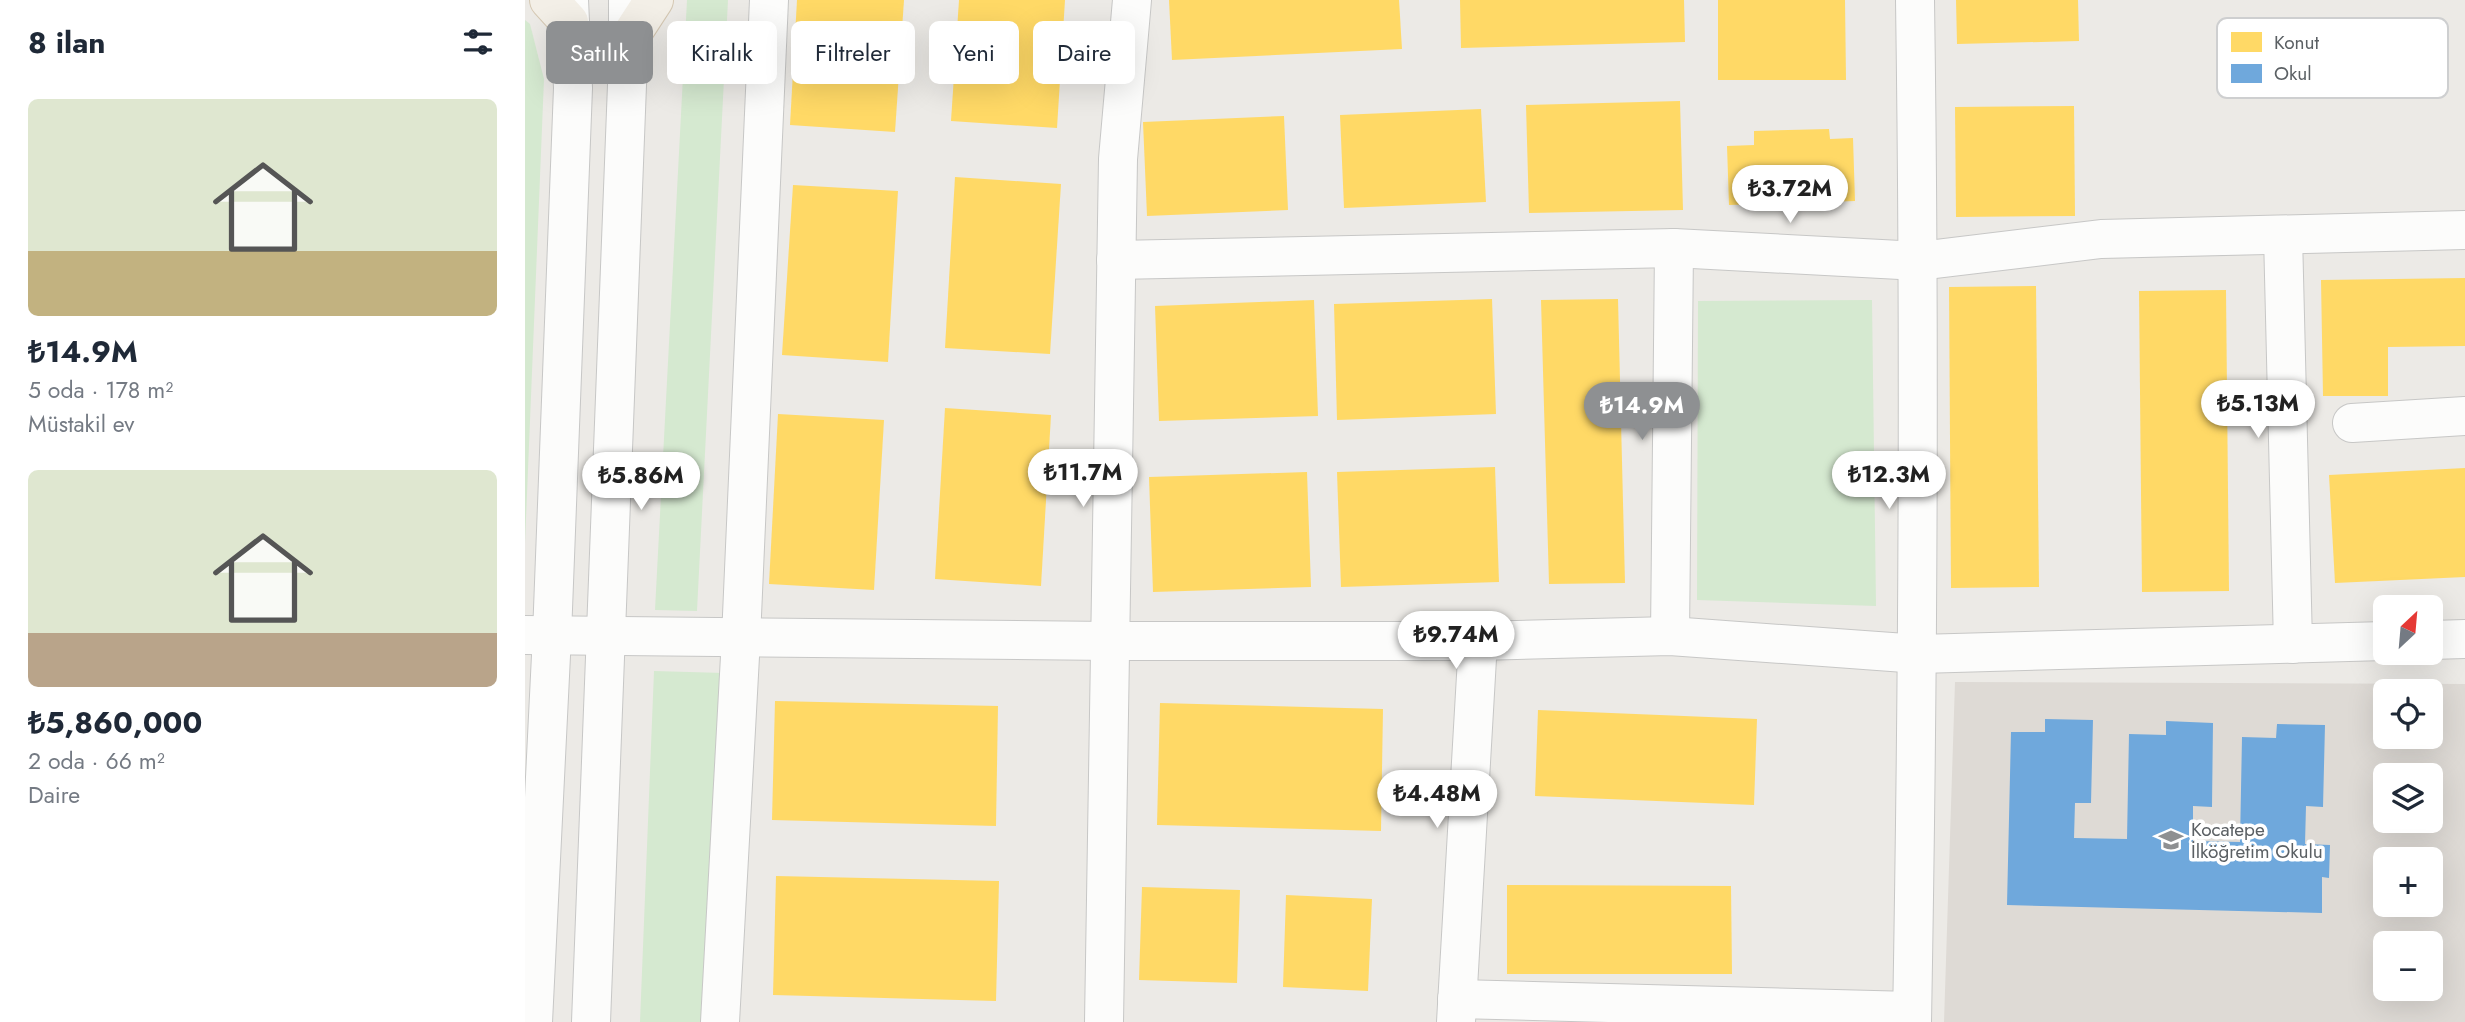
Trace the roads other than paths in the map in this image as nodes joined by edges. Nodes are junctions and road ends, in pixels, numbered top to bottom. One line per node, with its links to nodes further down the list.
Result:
1 (628, 0): 7 (street)
2 (654, 0): 8 (main road)
3 (769, 0): 20 (street)
4 (1132, 0): 13 (street)
5 (1915, 0): 14 (street)
6 (562, 7): 17 (street)
7 (628, 21)
8 (640, 21)
9 (626, 84): 18 (street)
10 (2465, 230): 11 (street)
11 (2283, 234): 14 (street); 26 (street)
12 (1674, 248): 13 (street); 14 (street); 19 (street)
13 (1116, 260): 23 (street)
14 (1919, 261): 27 (street)
15 (2465, 416): 16 (street)
16 (2352, 423)
17 (538, 635): 18 (street); 30 (street)
18 (607, 635): 20 (street); 31 (street)
19 (1670, 636): 24 (street); 27 (street)
20 (741, 638): 23 (street); 32 (street)
21 (2465, 639): 22 (street)
22 (2443, 640)
23 (1111, 641): 24 (street); 33 (street)
24 (1478, 641): 28 (street)
25 (2373, 641): 26 (street)
26 (2293, 644): 27 (street)
27 (1919, 654): 29 (street)
28 (1457, 1010): 29 (street)
29 (1912, 1017)
30 (533, 1022)
31 (591, 1022)
32 (720, 1022)
33 (1104, 1022)

